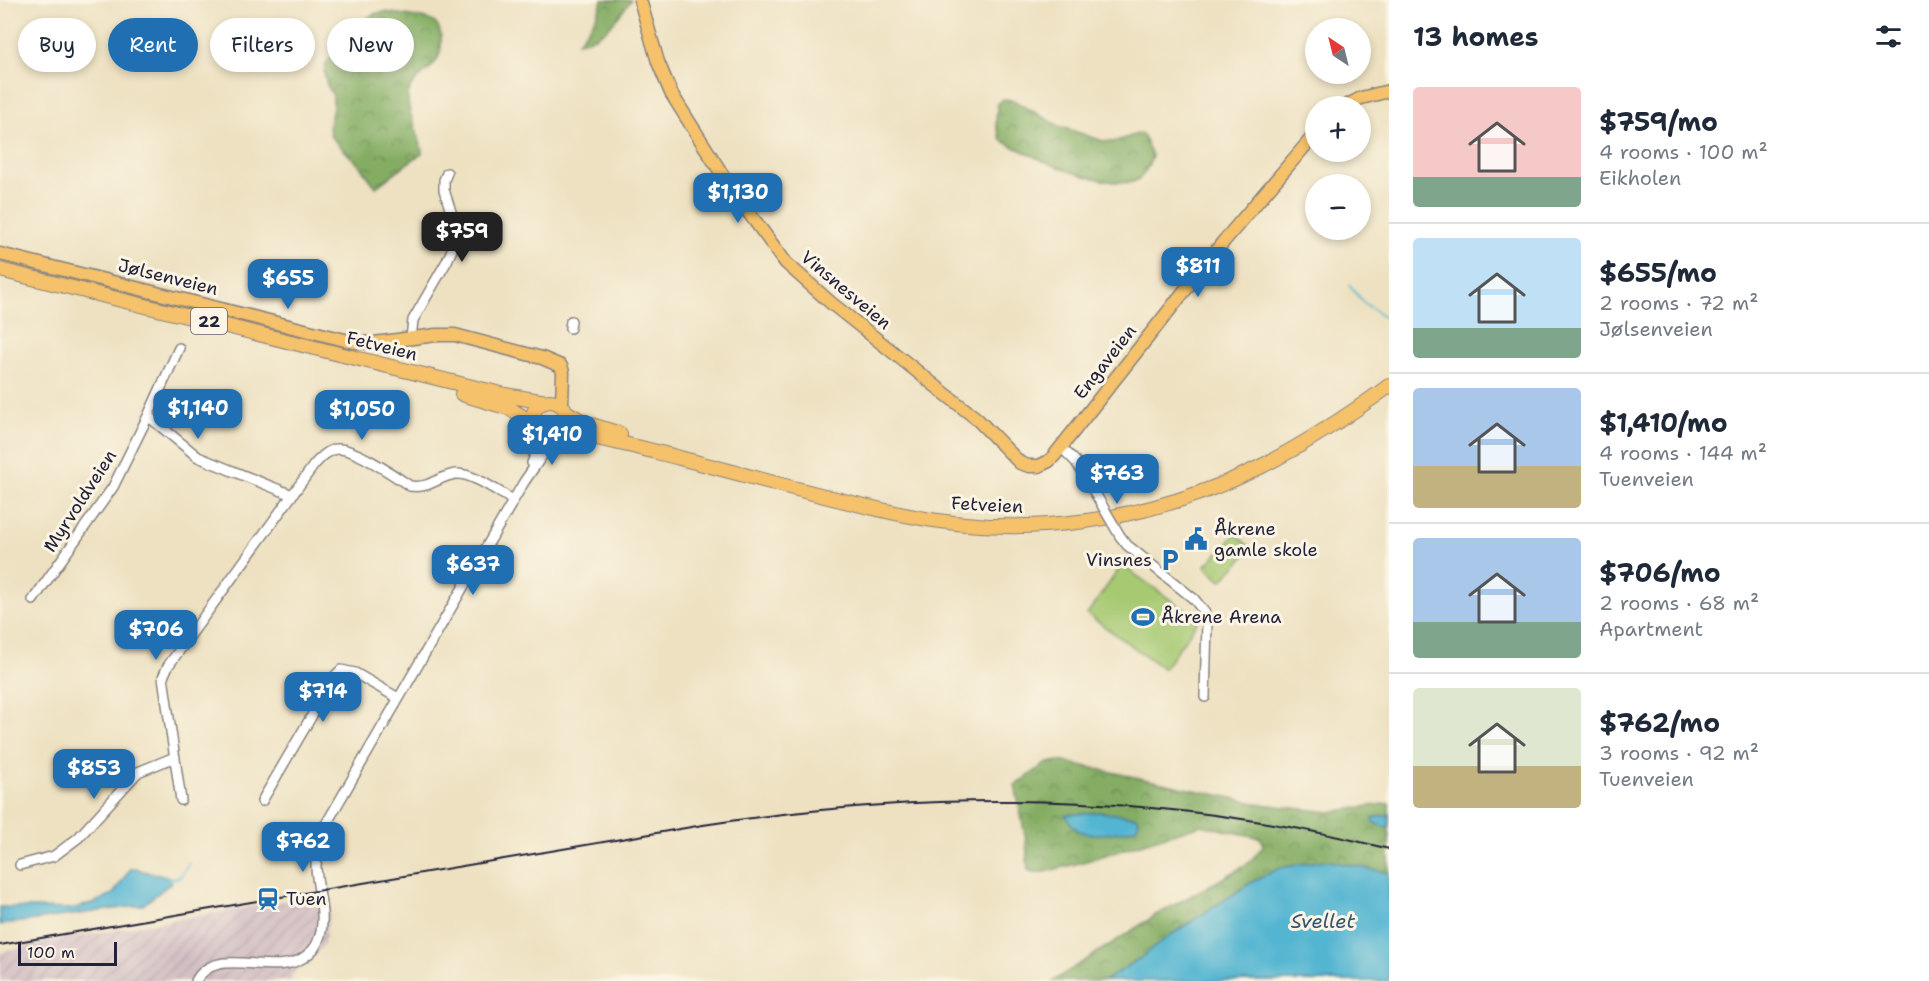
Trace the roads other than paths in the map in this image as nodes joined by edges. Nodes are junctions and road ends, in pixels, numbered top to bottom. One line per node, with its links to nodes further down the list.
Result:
1 (640, 0): 19 (main road, Vinsnesveien)
2 (1389, 91): 3 (main road)
3 (1369, 96)
4 (1305, 145): 19 (main road, Engaveien)
5 (447, 173): 9 (street)
6 (0, 254): 9 (main road, Jølsenveien)
7 (0, 270): 14 (highway, Fetveien / 22)
8 (0, 280): 17 (highway, Fetveien / 22)
9 (411, 338): 12 (main road, Jølsenveien)
10 (179, 348): 16 (street, Myrvoldveien)
11 (1389, 375): 15 (highway, Fetveien / 22)
12 (563, 376): 14 (main road); 15 (main road)
13 (1389, 386): 18 (highway, Fetveien / 22)
14 (547, 402): 15 (highway, 22); 17 (highway)
15 (564, 409): 18 (highway)
16 (148, 416): 21 (street); 23 (street, Myrvoldveien)
17 (537, 428): 18 (highway, 22); 20 (street)
18 (558, 433): 20 (street)
19 (1061, 447): 24 (street, bridge)
20 (524, 482): 22 (street)
21 (292, 495): 22 (street); 26 (street)
22 (513, 500): 25 (street)
23 (33, 600)
24 (1205, 697)
25 (398, 698): 28 (street); 30 (street)
26 (175, 757): 27 (street); 29 (street)
27 (181, 800)
28 (262, 801)
29 (20, 865)
30 (196, 981)

